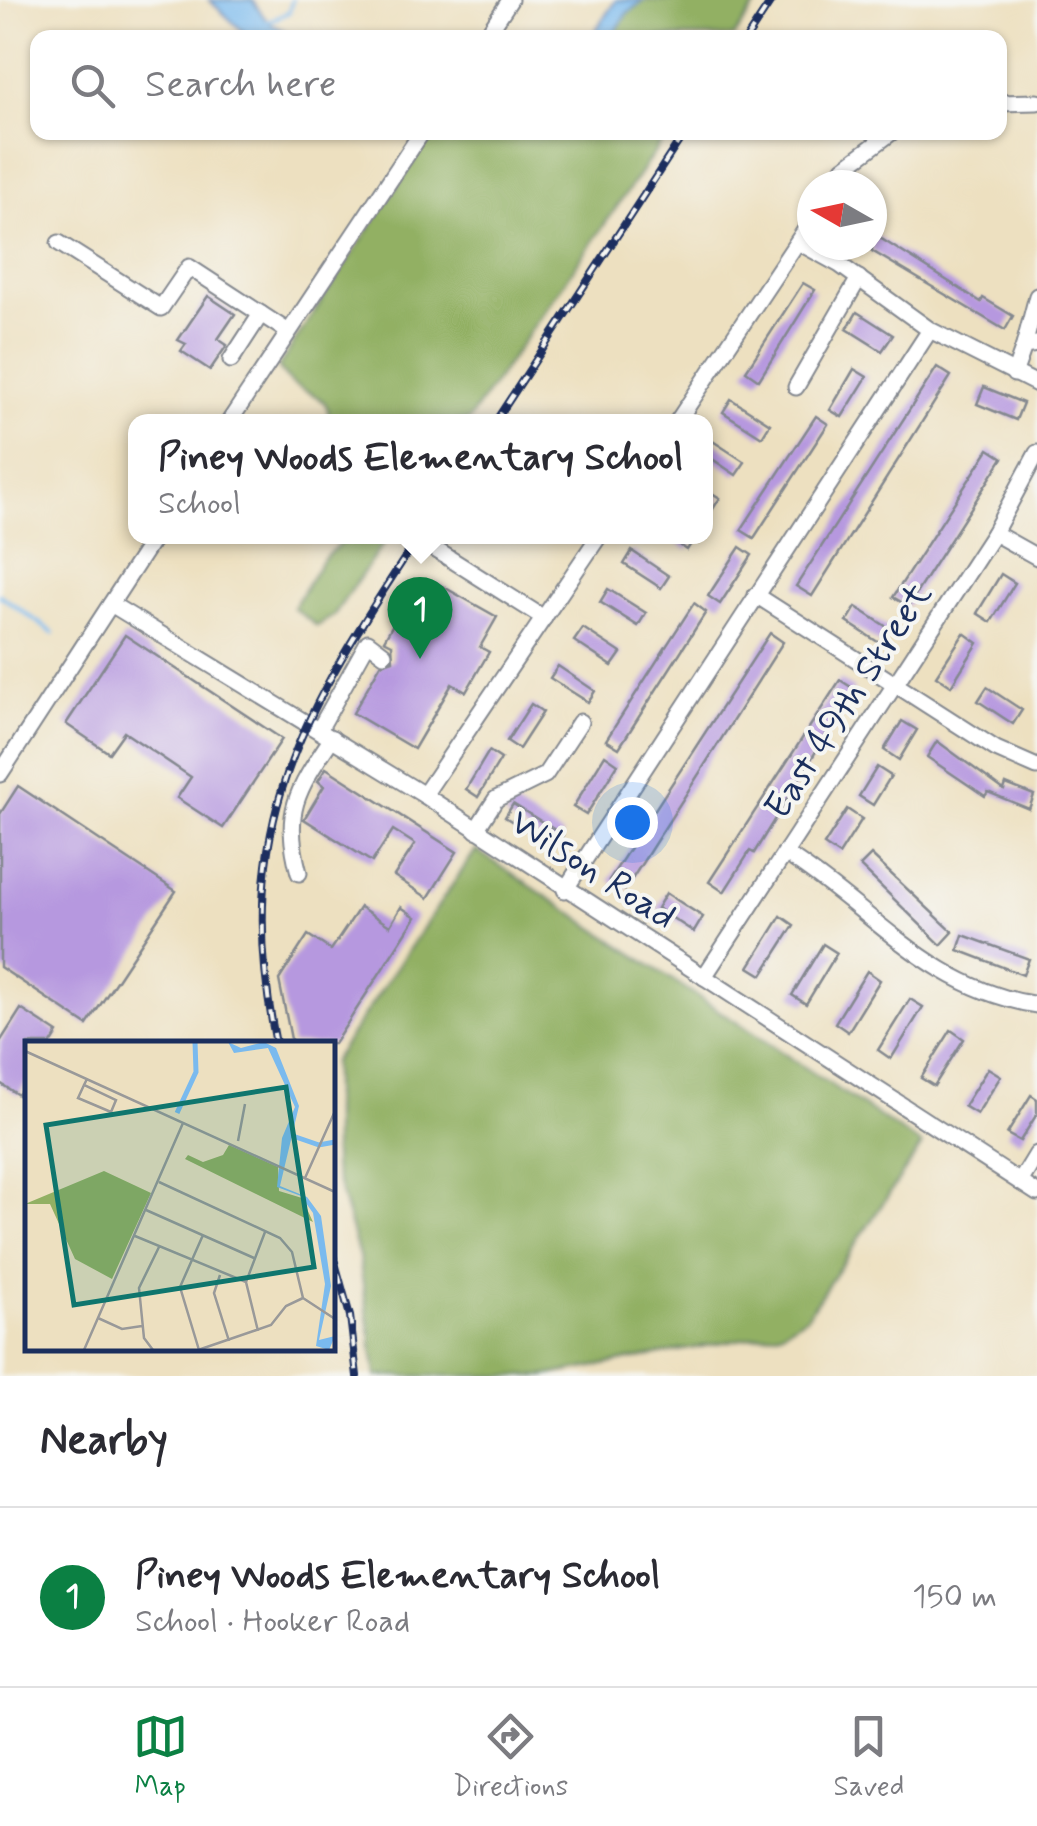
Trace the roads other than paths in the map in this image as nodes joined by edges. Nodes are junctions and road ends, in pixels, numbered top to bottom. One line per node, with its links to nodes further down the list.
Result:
1 (510, 0): 2 (street)
2 (490, 30)
3 (1037, 102): 4 (street)
4 (1007, 103)
5 (417, 140): 15 (street)
6 (881, 140): 7 (street)
7 (843, 170)
8 (59, 243): 13 (street)
9 (797, 243): 22 (street)
10 (828, 260): 11 (street)
11 (859, 278): 14 (street); 20 (street)
12 (1037, 296): 16 (street)
13 (261, 314): 15 (street); 17 (street)
14 (930, 330): 18 (street); 29 (street)
15 (287, 331): 21 (street)
16 (1030, 345): 18 (street)
17 (231, 360)
18 (1014, 374): 19 (street)
19 (1037, 384)
20 (796, 387)
21 (234, 414)
22 (682, 414)
23 (1037, 453): 24 (street, East 49th Street)
24 (994, 532): 28 (street); 33 (street, East 49th Street)
25 (150, 544): 30 (street)
26 (594, 544): 31 (street)
27 (433, 548): 31 (street)
28 (1037, 556)
29 (756, 595): 33 (street); 42 (street)
30 (111, 604): 35 (street, Wilson Road); 37 (street)
31 (544, 618): 38 (street)
32 (384, 654): 35 (street)
33 (896, 686): 36 (street); 40 (street, East 49th Street)
34 (580, 722): 39 (street)
35 (326, 734): 38 (street, Wilson Road); 41 (street)
36 (1037, 767)
37 (0, 774)
38 (424, 796): 39 (street, Wilson Road)
39 (476, 830): 42 (street, Wilson Road)
40 (786, 854): 43 (street, East 49th Street); 44 (street)
41 (299, 872)
42 (565, 890): 43 (street, Wilson Road)
43 (704, 977): 46 (street, Wilson Road)
44 (1037, 1005)
45 (1037, 1154): 46 (street)
46 (1020, 1182): 47 (street, Wilson Road)
47 (1037, 1193)

